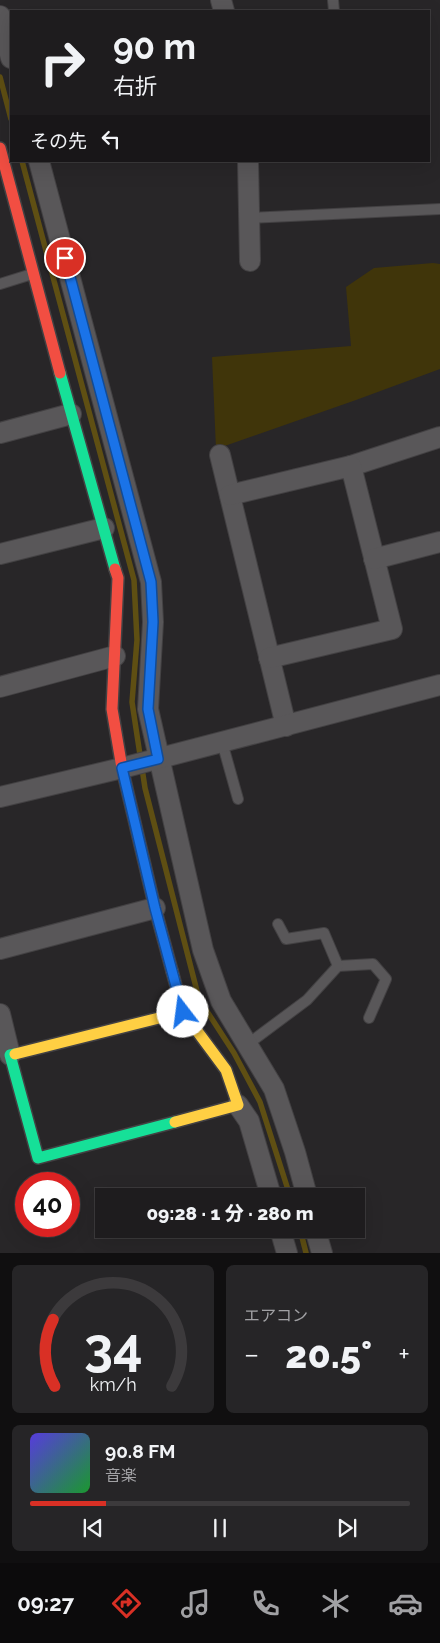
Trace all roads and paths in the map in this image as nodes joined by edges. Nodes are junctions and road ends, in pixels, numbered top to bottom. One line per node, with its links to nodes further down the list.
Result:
1 (0, 16): 2 (street)
2 (10, 54)
3 (0, 148): 9 (street)
4 (39, 162): 27 (street)
5 (248, 162): 7 (street)
6 (440, 209): 7 (lane)
7 (249, 218): 8 (street)
8 (250, 261)
9 (33, 274): 10 (lane); 11 (street)
10 (0, 284)
11 (71, 414): 12 (street); 17 (street)
12 (0, 434)
13 (440, 437): 15 (street)
14 (220, 455): 16 (street)
15 (351, 466): 16 (street); 20 (street)
16 (230, 495): 22 (street)
17 (104, 528): 19 (street); 21 (street)
18 (440, 542): 20 (street)
19 (0, 554)
20 (374, 559): 22 (street)
21 (115, 656): 24 (street); 28 (street)
22 (270, 658): 25 (street)
23 (440, 685): 25 (street)
24 (0, 687)
25 (286, 726): 26 (street)
26 (222, 742): 27 (street); 30 (lane)
27 (158, 759): 28 (street); 38 (street)
28 (122, 768): 29 (street); 31 (street)
29 (0, 797)
30 (238, 799)
31 (155, 908): 33 (street); 35 (street)
32 (278, 924): 34 (lane)
33 (0, 949)
34 (338, 966): 37 (lane); 38 (lane)
35 (183, 1012): 39 (street); 40 (street)
36 (0, 1014): 39 (street)
37 (369, 1018)
38 (248, 1044): 42 (street)
39 (10, 1055): 40 (street)
40 (238, 1105): 41 (street)
41 (269, 1188)
42 (305, 1188)
43 (283, 1238): 45 (street)
44 (318, 1238): 46 (street)
45 (288, 1253)
46 (322, 1253)

